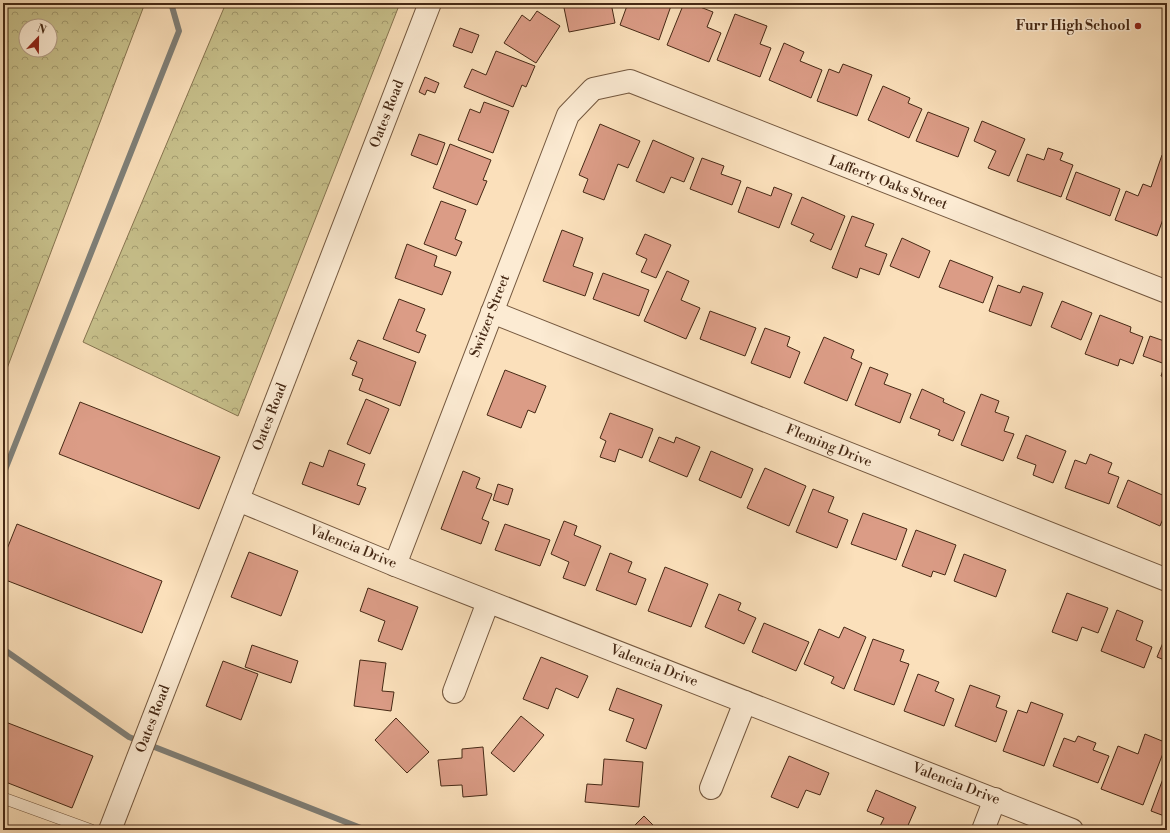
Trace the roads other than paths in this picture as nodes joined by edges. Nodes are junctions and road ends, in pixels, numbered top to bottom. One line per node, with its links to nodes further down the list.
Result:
1 (430, 3): 5 (street, Oates Road)
2 (607, 86): 3 (street, Lafferty Oaks Street); 4 (street, Switzer Street)
3 (1167, 292)
4 (492, 312): 6 (street, Switzer Street); 7 (street, Fleming Drive)
5 (238, 500): 6 (street, Valencia Drive); 15 (street, Oates Road)
6 (395, 565): 8 (street, Valencia Drive)
7 (1167, 580)
8 (488, 602): 9 (street); 10 (street, Valencia Drive)
9 (454, 692)
10 (746, 702): 11 (street); 13 (street, Valencia Drive)
11 (711, 788)
12 (3, 798): 14 (lane)
13 (995, 799): 16 (street); 17 (street, Valencia Drive)
14 (91, 830)
15 (110, 830)
16 (984, 830)
17 (1072, 830)

